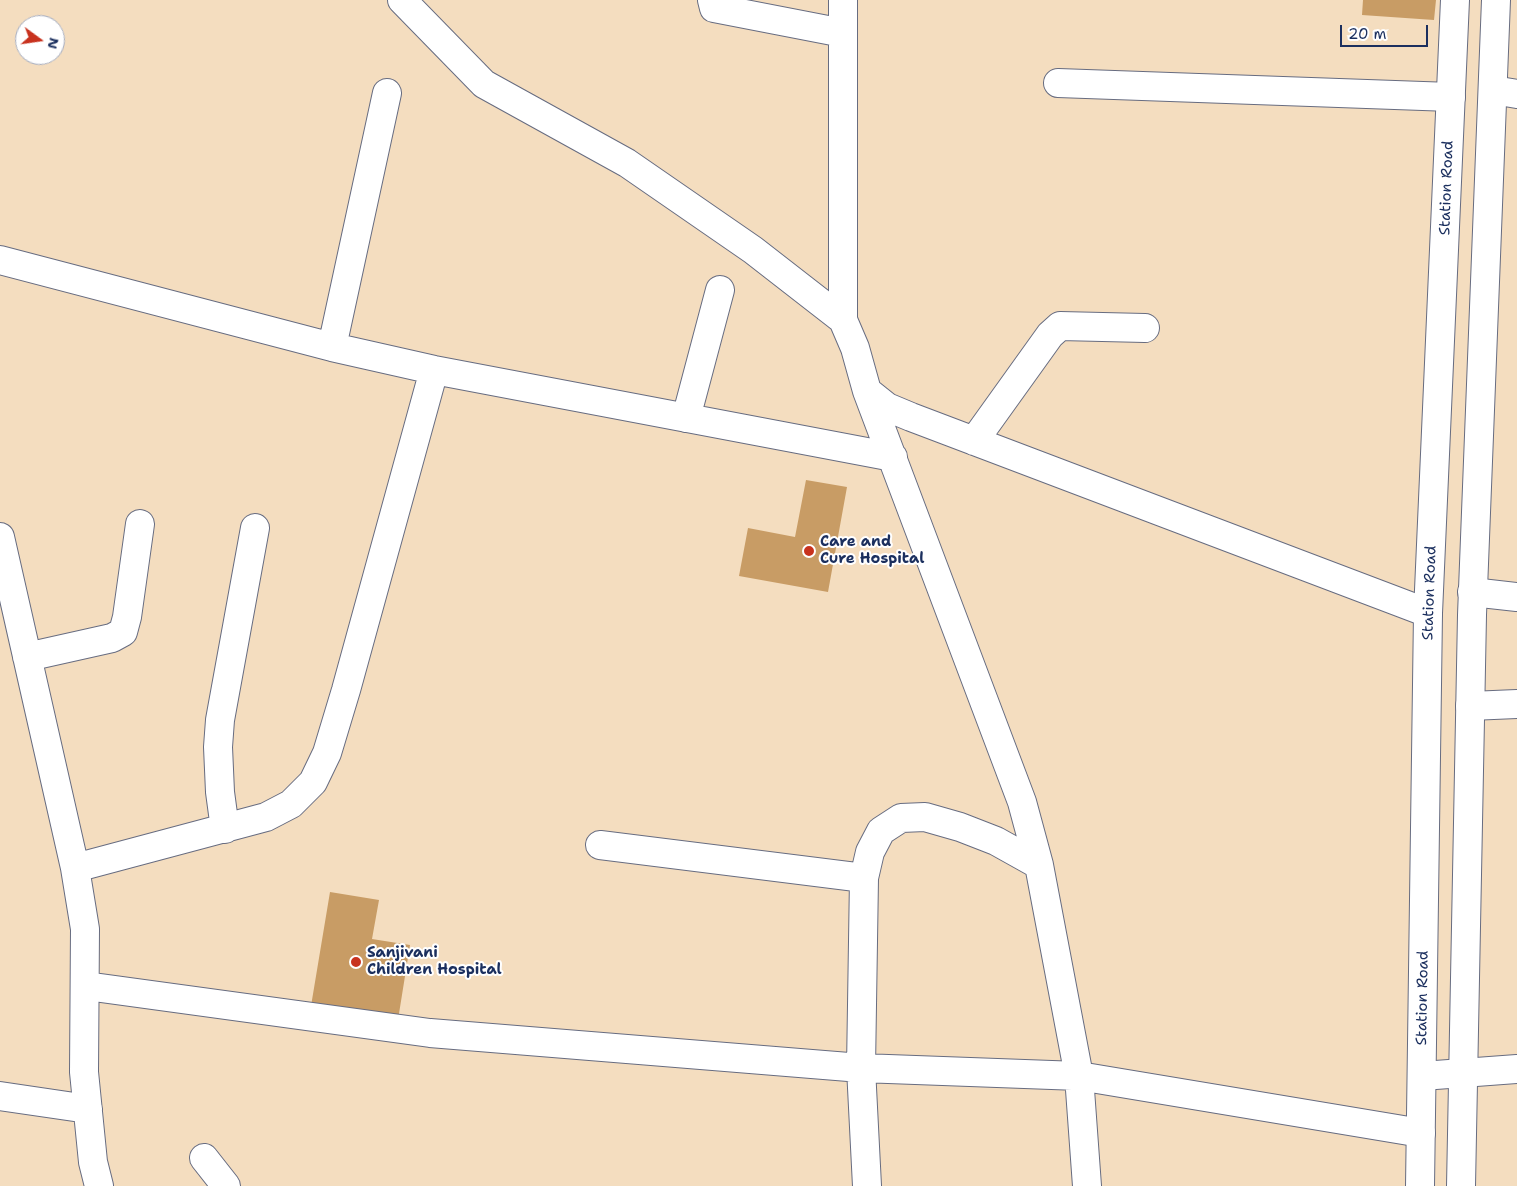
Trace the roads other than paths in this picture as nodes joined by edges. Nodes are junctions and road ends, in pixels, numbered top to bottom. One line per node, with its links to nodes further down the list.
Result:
1 (402, 0): 13 (street)
2 (712, 0): 6 (street)
3 (843, 0): 6 (street)
4 (1455, 0): 10 (street, Station Road)
5 (1496, 0): 8 (street)
6 (843, 33): 13 (street)
7 (1058, 83): 10 (street)
8 (1505, 92): 24 (street)
9 (387, 93): 15 (street)
10 (1451, 97): 26 (street, Station Road)
11 (0, 260): 15 (street)
12 (720, 290): 18 (street)
13 (842, 320): 17 (street)
14 (1145, 328): 19 (street)
15 (332, 347): 16 (street)
16 (434, 370): 18 (street); 30 (street)
17 (867, 391): 19 (street); 20 (street)
18 (686, 418): 20 (street)
19 (974, 441): 26 (street)
20 (893, 457): 32 (street)
21 (140, 524): 27 (street)
22 (255, 528): 30 (street)
23 (0, 536): 27 (street)
24 (1472, 592): 25 (street); 29 (street)
25 (1517, 597)
26 (1428, 612): 40 (street, Station Road)
27 (27, 657): 33 (street)
28 (1517, 704): 29 (street)
29 (1470, 706): 38 (street)
30 (225, 828): 33 (street)
31 (600, 845): 34 (street)
32 (1039, 865): 34 (street); 39 (street)
33 (75, 868): 35 (street)
34 (864, 878): 36 (street)
35 (86, 986): 36 (street); 42 (street)
36 (861, 1068): 39 (street); 47 (street)
37 (1517, 1068): 38 (street)
38 (1464, 1073): 40 (street); 50 (street)
39 (1079, 1076): 43 (street); 48 (street)
40 (1422, 1076): 43 (street, Station Road)
41 (0, 1096): 42 (street)
42 (88, 1109): 45 (street)
43 (1421, 1133): 49 (street, Station Road)
44 (204, 1158): 46 (street)
45 (99, 1186)
46 (226, 1186)
47 (867, 1186)
48 (1087, 1186)
49 (1420, 1186)
50 (1462, 1186)

